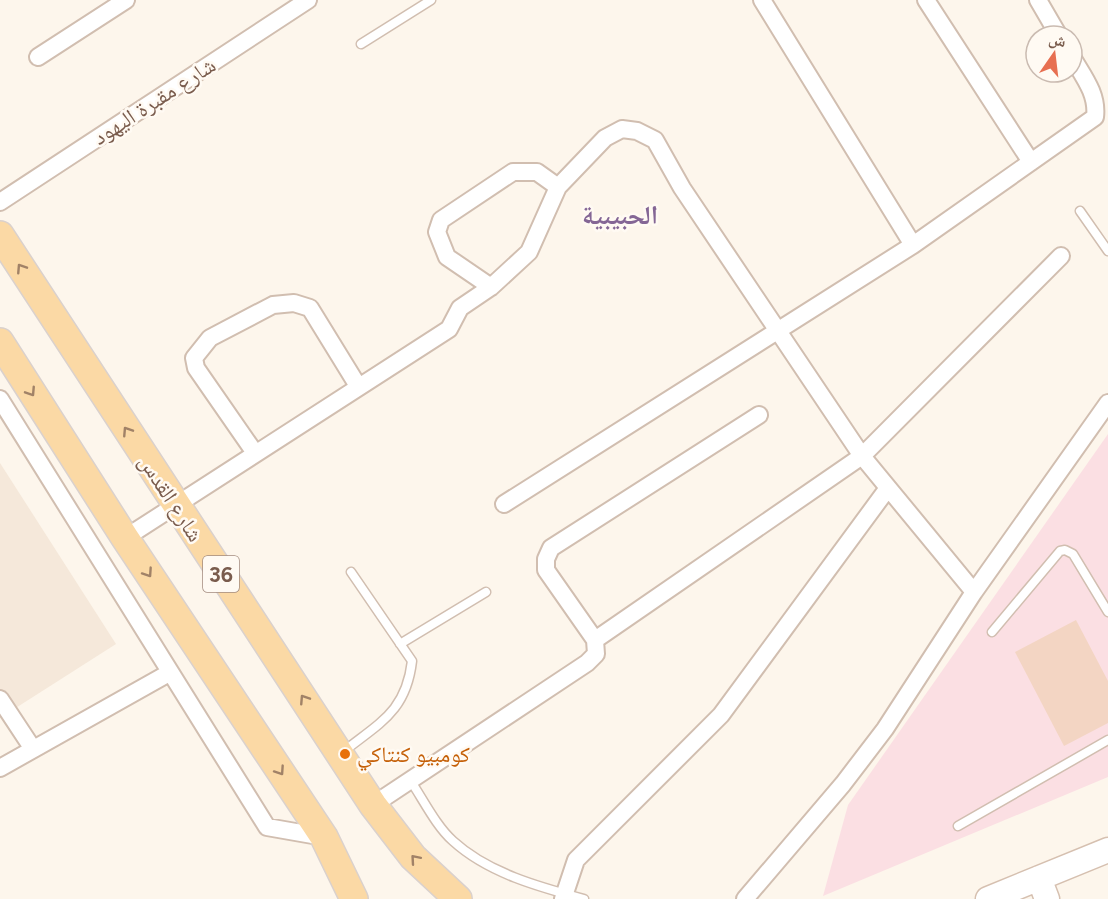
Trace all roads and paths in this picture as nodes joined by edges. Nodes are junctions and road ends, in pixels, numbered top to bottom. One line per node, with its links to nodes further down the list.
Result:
1 (126, 0): 9 (street)
2 (431, 0): 8 (lane)
3 (762, 0): 16 (street)
4 (926, 0): 11 (street)
5 (1038, 0): 7 (street)
6 (300, 2): 13 (street, شارع مقبرة اليهود)
7 (1052, 24)
8 (361, 44)
9 (38, 57)
10 (1084, 77): 11 (street)
11 (1031, 162): 16 (street)
12 (558, 188): 19 (street); 19 (street); 20 (street)
13 (0, 202)
14 (1080, 211): 17 (lane)
15 (0, 235): 29 (main road, شارع القدس / 36, one-way to 15)
16 (912, 245): 20 (street)
17 (1108, 251)
18 (1061, 256): 27 (street)
19 (491, 287): 22 (street)
20 (777, 329): 27 (street); 30 (street)
21 (0, 342): 31 (main road, one-way to 31)
22 (358, 386): 26 (street); 26 (street)
23 (0, 399): 39 (street)
24 (1108, 403): 34 (street)
25 (759, 415): 37 (street)
26 (255, 453): 29 (street)
27 (862, 456): 28 (street); 37 (street)
28 (888, 488): 34 (street); 51 (street)
29 (174, 504): 31 (street); 43 (main road, شارع القدس / 36, one-way to 29)
30 (504, 504)
31 (125, 538): 48 (main road, one-way to 48)
32 (351, 572): 38 (lane)
33 (486, 592): 38 (lane)
34 (975, 592): 55 (street)
35 (1108, 612): 36 (lane)
36 (992, 632)
37 (595, 640): 45 (street)
38 (400, 644): 43 (lane)
39 (169, 673): 42 (street); 48 (street)
40 (0, 699): 42 (street)
41 (1108, 740): 47 (lane)
42 (33, 749): 44 (street)
43 (340, 755): 46 (main road, شارع القدس / 36)
44 (0, 768)
45 (410, 780): 46 (street); 51 (lane)
46 (373, 805): 53 (main road, شارع القدس / 36, one-way to 46)
47 (958, 826)
48 (324, 837): 52 (main road)
49 (1108, 850): 50 (street)
50 (1043, 889): 56 (street)
51 (562, 896): 54 (lane)
52 (354, 899)
53 (458, 899)
54 (584, 899)
55 (745, 899)
56 (988, 899)

